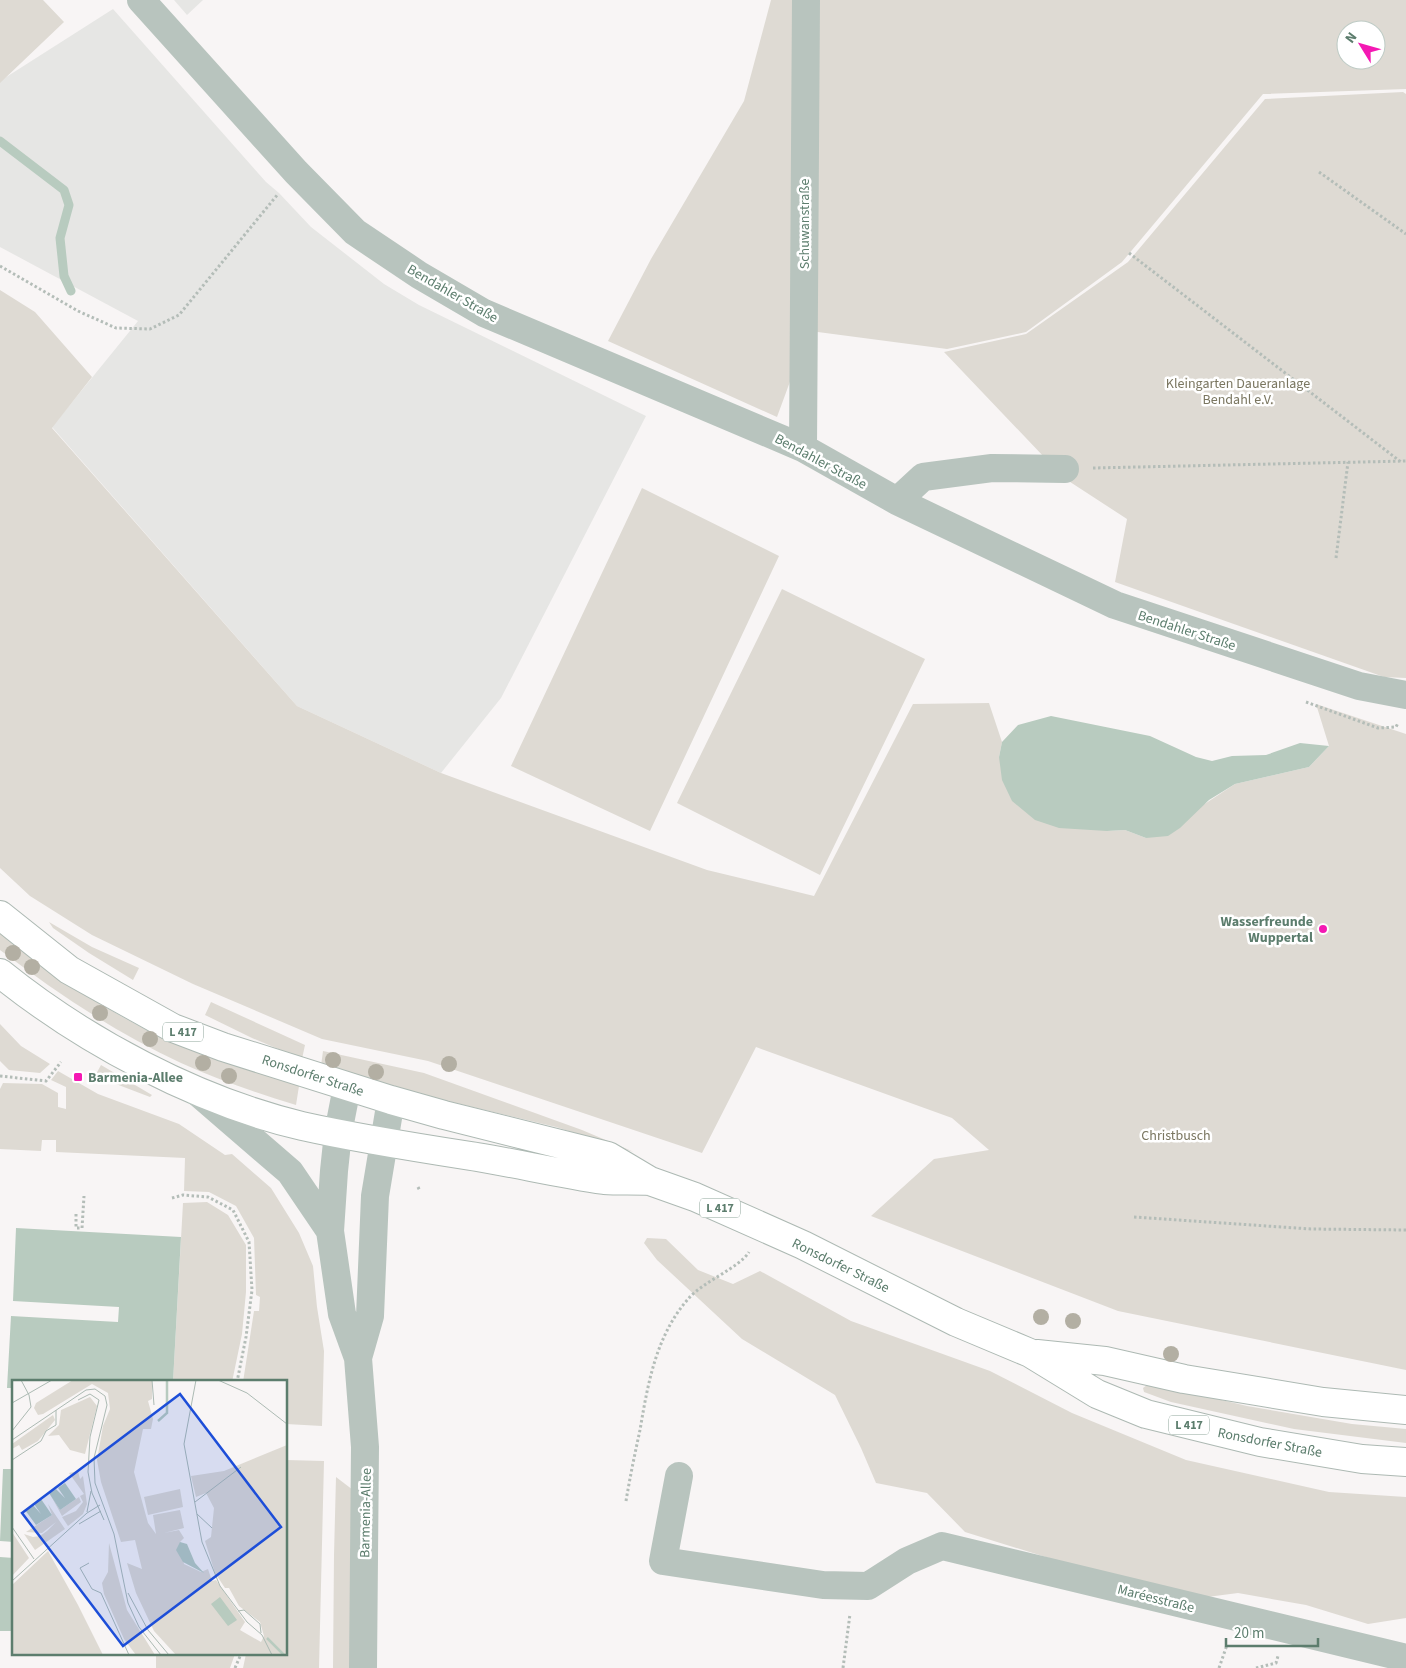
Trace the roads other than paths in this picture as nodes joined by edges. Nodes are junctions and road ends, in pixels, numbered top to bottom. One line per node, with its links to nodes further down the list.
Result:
1 (140, 0): 3 (street, Bendahler Straße)
2 (806, 0): 3 (street, Schuwanstraße)
3 (803, 448): 5 (street, Bendahler Straße)
4 (1065, 469): 5 (street)
5 (897, 502): 6 (street, Bendahler Straße)
6 (1406, 695)
7 (0, 915): 9 (main road, Ronsdorfer Straße / L 417)
8 (0, 973): 10 (main road, Ronsdorfer Straße / L 417)
9 (347, 1087): 11 (main road, Ronsdorfer Straße / L 417); 12 (street, Barmenia-Allee)
10 (195, 1090): 12 (main road, Ronsdorfer Straße / L 417); 15 (street, Barmenia-Allee)
11 (391, 1100): 13 (street, Barmenia-Allee); 14 (main road, Ronsdorfer Straße / L 417)
12 (338, 1133): 13 (main road, Ronsdorfer Straße / L 417); 15 (street, Barmenia-Allee)
13 (385, 1142): 14 (main road, Ronsdorfer Straße / L 417); 17 (street, Barmenia-Allee)
14 (650, 1181): 16 (main road, Ronsdorfer Straße / L 417)
15 (330, 1231): 17 (street, Barmenia-Allee)
16 (1030, 1353): 18 (main road, Ronsdorfer Straße / L 417); 19 (main road, Ronsdorfer Straße / L 417)
17 (358, 1358): 22 (street, Barmenia-Allee)
18 (1406, 1410)
19 (1406, 1462)
20 (679, 1476): 21 (street, Maréesstraße)
21 (1406, 1658)
22 (363, 1668)

